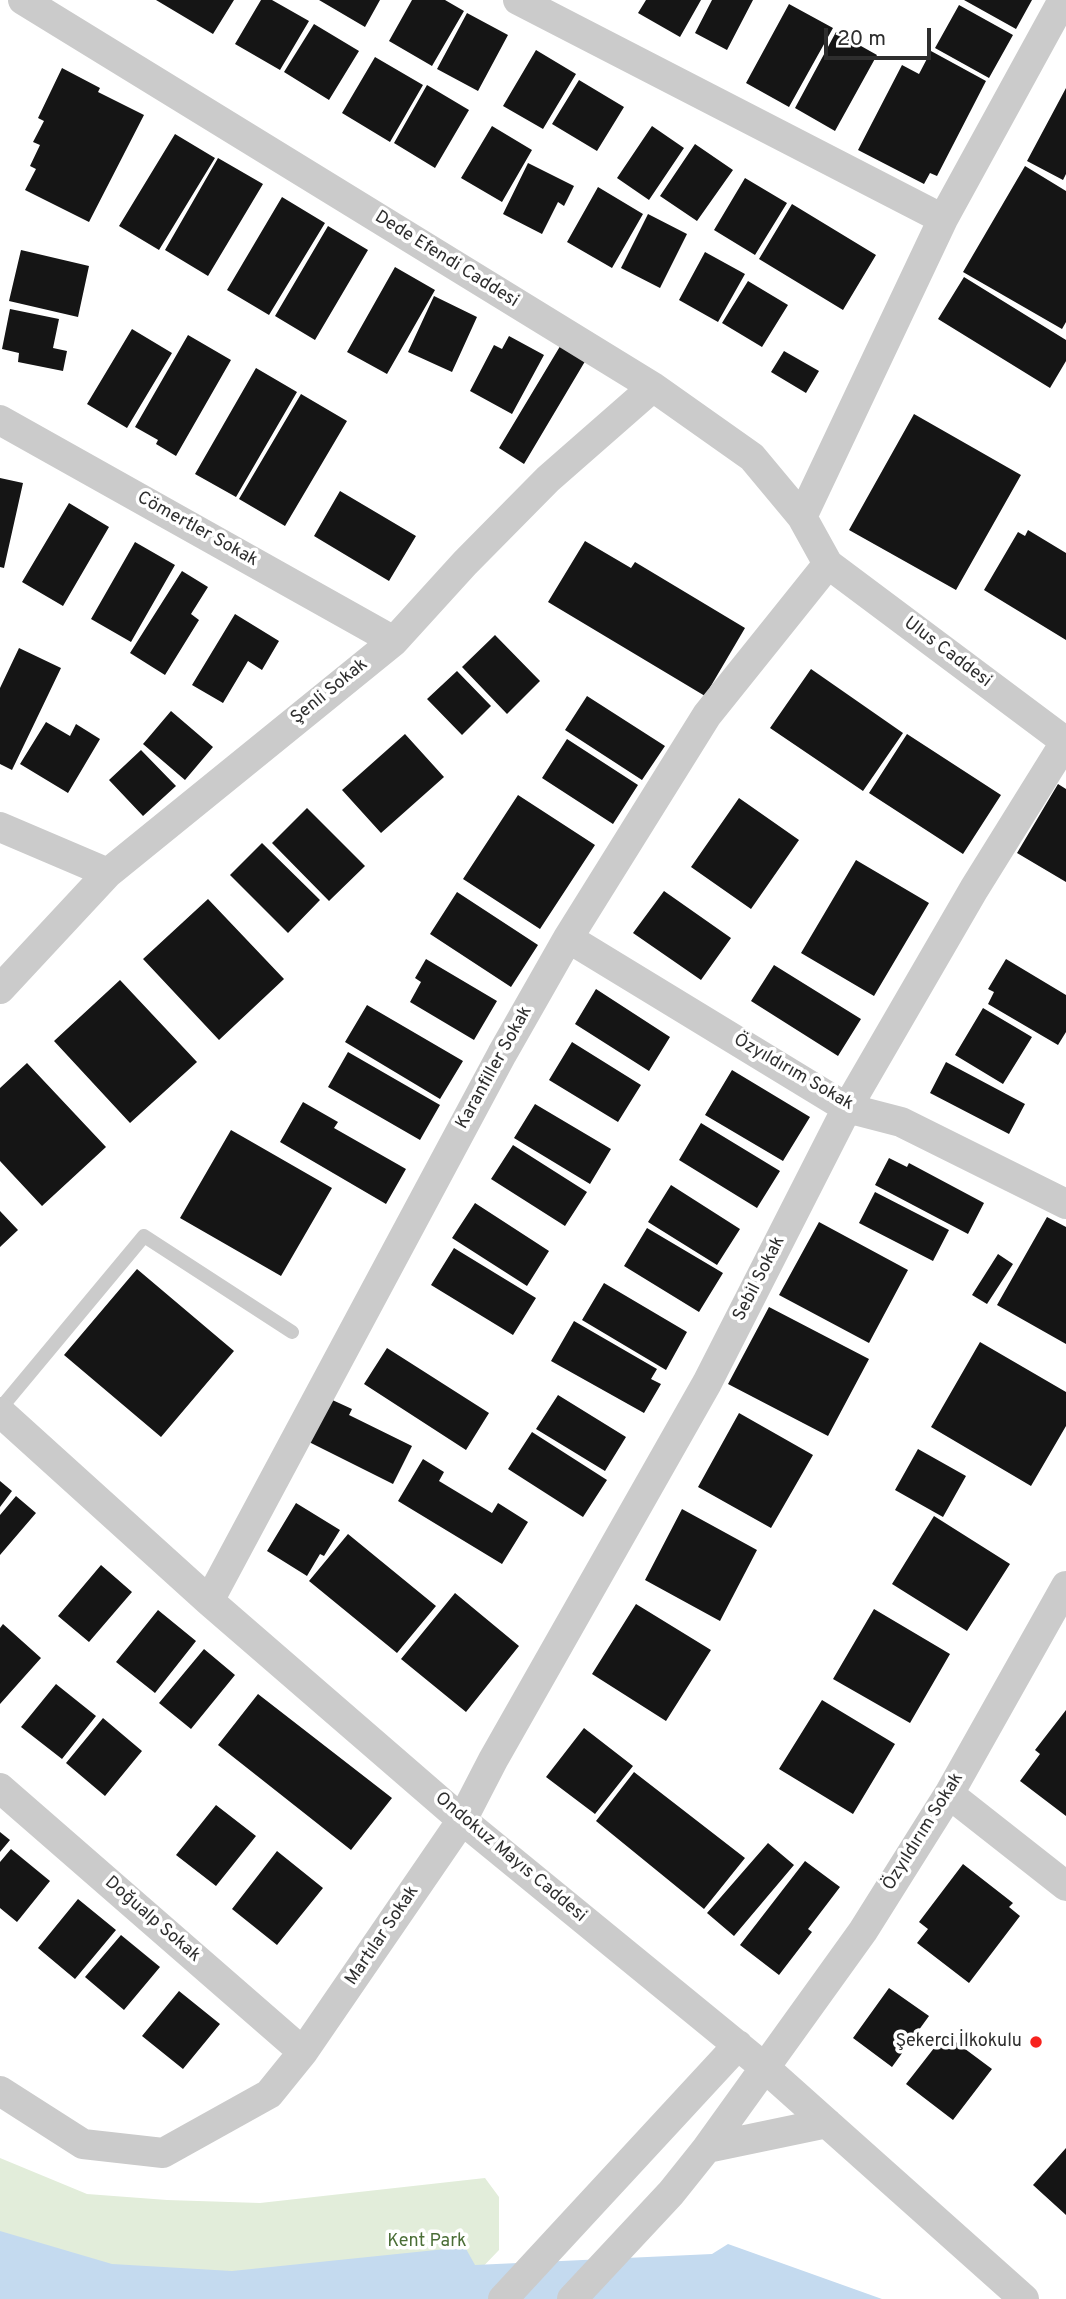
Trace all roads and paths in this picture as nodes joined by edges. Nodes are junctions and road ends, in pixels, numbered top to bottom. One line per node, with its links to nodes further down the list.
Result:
1 (23, 0): 5 (street, Dede Efendi Caddesi)
2 (518, 0): 4 (street)
3 (1063, 0): 4 (street)
4 (943, 219): 7 (street)
5 (653, 387): 7 (street, Dede Efendi Caddesi); 9 (street, Şenli Sokak)
6 (0, 420): 9 (street, Cömertler Sokak)
7 (802, 517): 8 (street, Dede Efendi Caddesi)
8 (828, 564): 10 (street, Ulus Caddesi); 13 (street, Karanfiller Sokak)
9 (394, 641): 12 (street, Şenli Sokak)
10 (1066, 742): 15 (street, Sebil Sokak)
11 (0, 827): 12 (street)
12 (108, 873): 14 (street, Şenli Sokak)
13 (568, 938): 15 (street, Özyıldırım Sokak); 20 (street, Karanfiller Sokak)
14 (0, 989)
15 (848, 1108): 16 (street, Özyıldırım Sokak); 23 (street, Sebil Sokak)
16 (1066, 1204)
17 (292, 1332): 18 (lane)
18 (0, 1411): 20 (street, Ondokuz Mayıs Caddesi)
19 (1066, 1586): 22 (street, Özyıldırım Sokak)
20 (209, 1601): 23 (street, Ondokuz Mayıs Caddesi)
21 (0, 1788): 26 (street, Doğualp Sokak)
22 (949, 1794): 24 (street); 27 (street, Özyıldırım Sokak)
23 (462, 1820): 25 (street, Ondokuz Mayıs Caddesi); 26 (street, Martılar Sokak)
24 (1066, 1886)
25 (738, 2045): 27 (street, Ondokuz Mayıs Caddesi); 31 (street)
26 (303, 2052): 28 (street, Martılar Sokak)
27 (764, 2067): 29 (street, Ondokuz Mayıs Caddesi); 30 (street, Özyıldırım Sokak)
28 (0, 2091)
29 (827, 2123): 30 (street); 33 (street, Ondokuz Mayıs Caddesi)
30 (707, 2148): 32 (street, Özyıldırım Sokak)
31 (503, 2299)
32 (572, 2299)
33 (1024, 2299)

